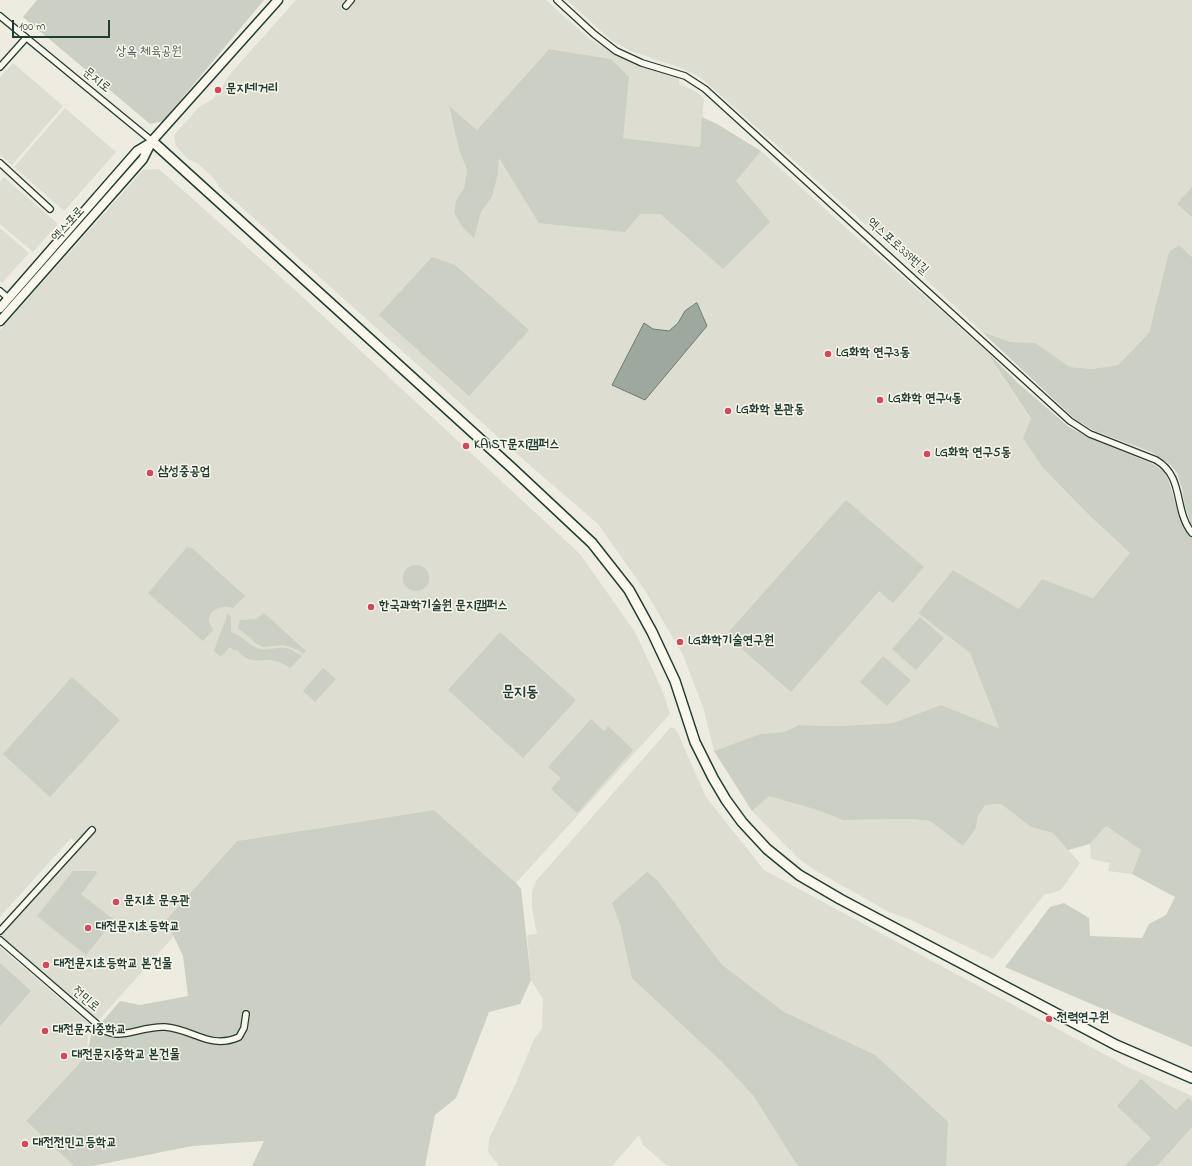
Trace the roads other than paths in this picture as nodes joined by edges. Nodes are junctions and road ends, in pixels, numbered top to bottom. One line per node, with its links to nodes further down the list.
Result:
1 (278, 0): 8 (main road, 엑스포로)
2 (351, 0): 4 (street)
3 (556, 0): 15 (street, 엑스포로339번길)
4 (346, 6)
5 (0, 16): 6 (street, 문지로)
6 (26, 38): 7 (street); 8 (street, 문지로)
7 (0, 66)
8 (152, 141): 12 (main road, 엑스포로); 14 (main road, 엑스포로); 20 (main road)
9 (0, 163): 10 (street)
10 (50, 209)
11 (0, 291): 12 (street)
12 (8, 298): 13 (main road, 엑스포로)
13 (0, 308)
14 (0, 321)
15 (1192, 532)
16 (92, 830): 17 (street)
17 (0, 931)
18 (0, 940): 19 (street, 전민로)
19 (246, 1014)
20 (1192, 1078)

